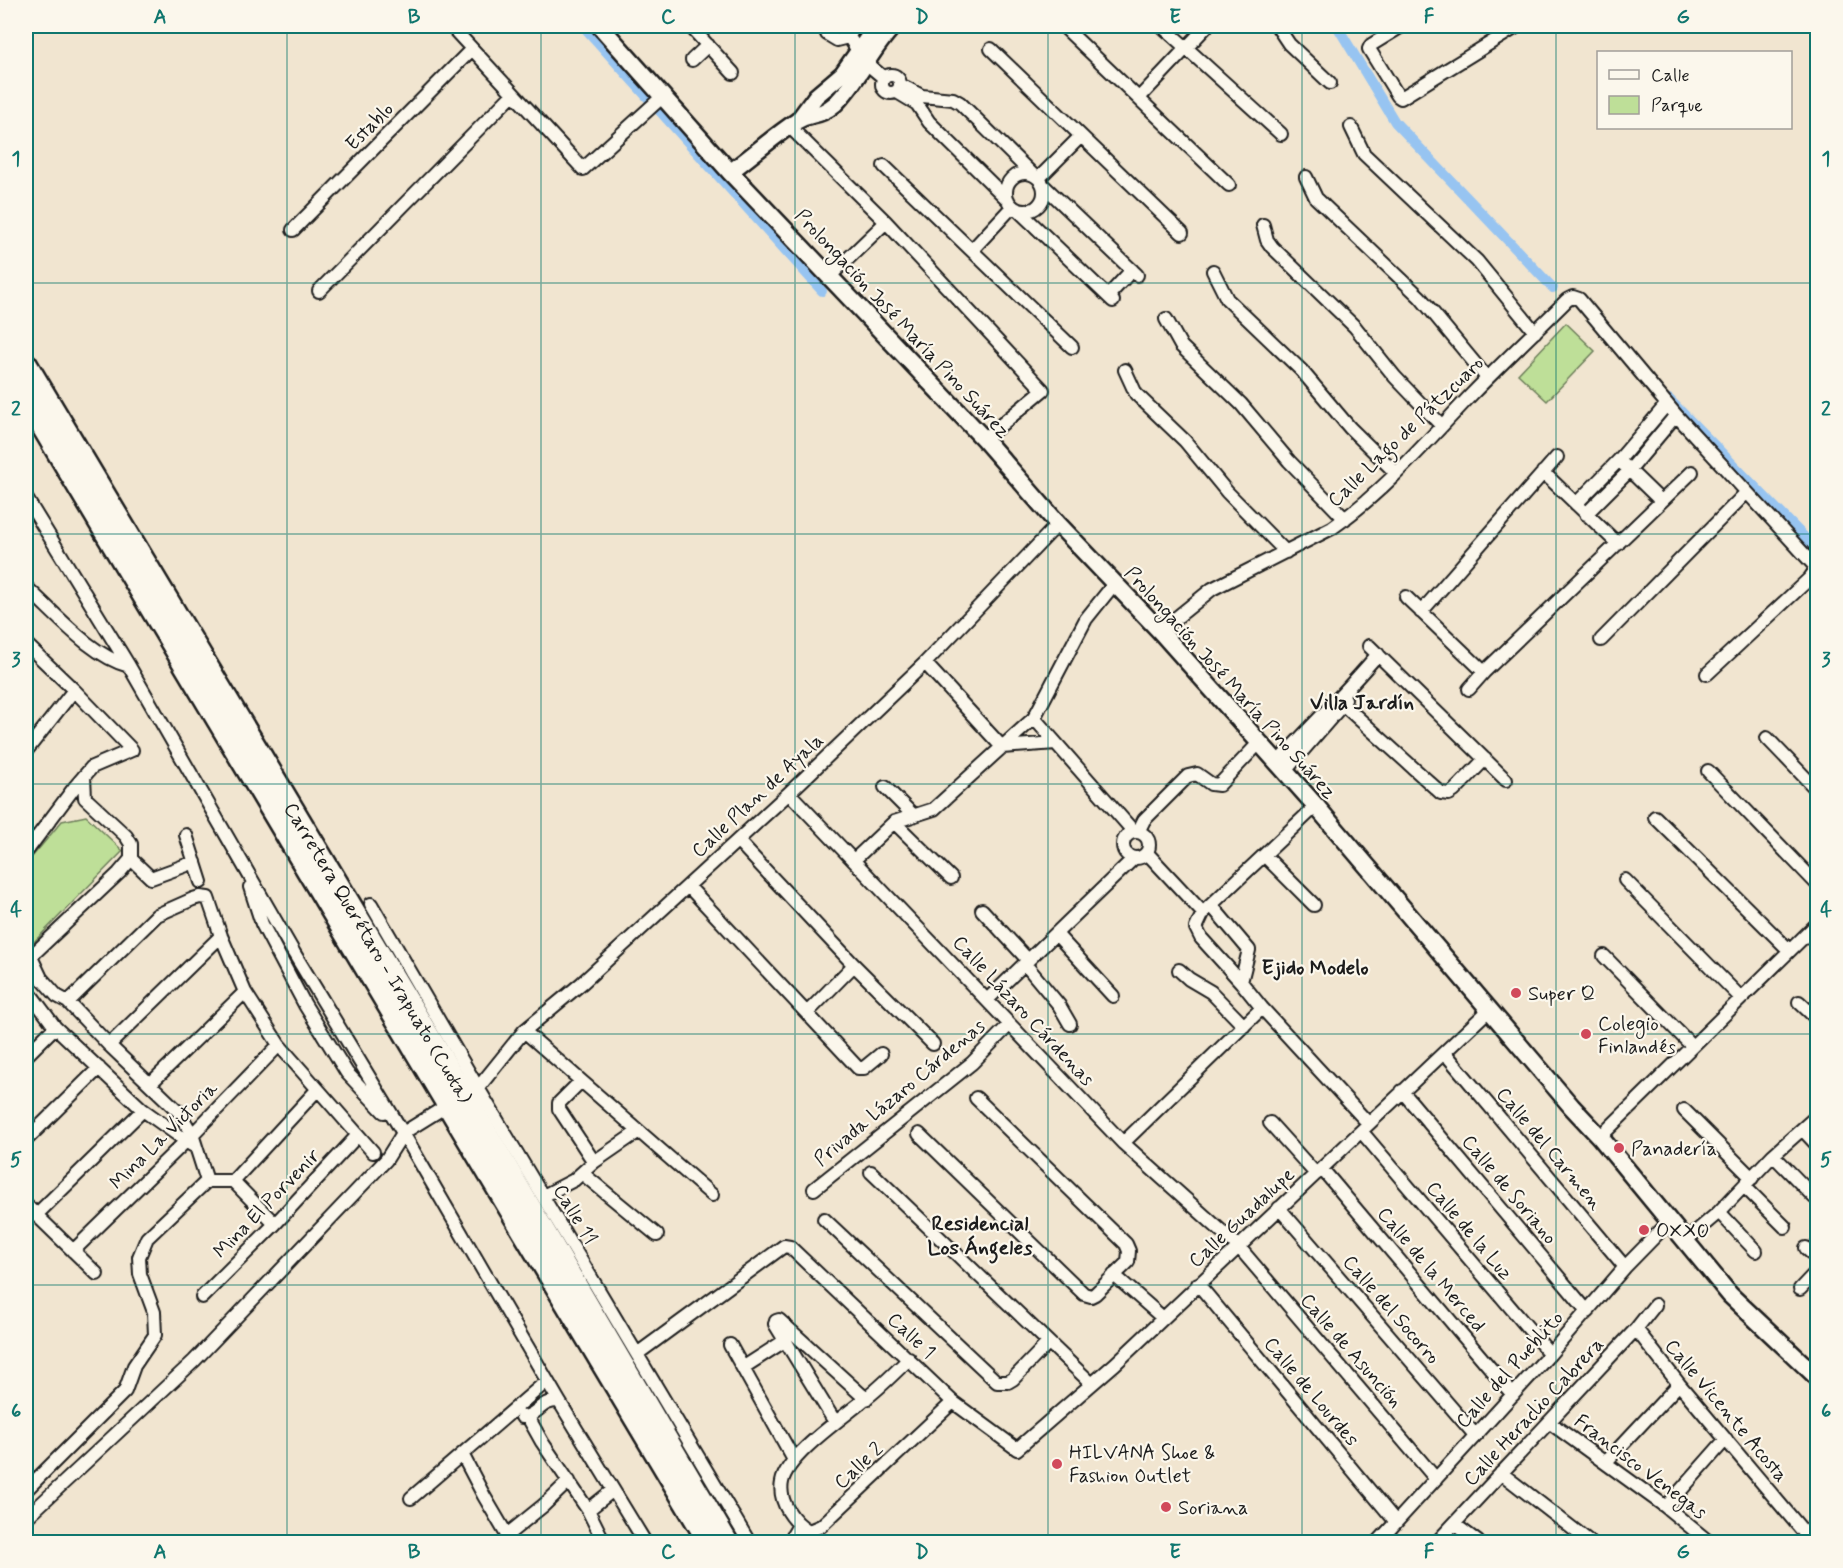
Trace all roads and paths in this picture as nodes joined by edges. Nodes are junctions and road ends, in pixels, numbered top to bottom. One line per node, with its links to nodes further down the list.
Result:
1 (451, 26): 15 (street)
2 (600, 26): 23 (main road, Prolongación José María Pino Suárez)
3 (690, 26): 14 (street)
4 (825, 26): 13 (street)
5 (876, 26): 18 (street)
6 (894, 26): 18 (street)
7 (1063, 26): 24 (street)
8 (1162, 26): 17 (street)
9 (1277, 26): 21 (street)
10 (1402, 26): 11 (street)
11 (1518, 26)
12 (1204, 27): 17 (street)
13 (852, 31): 18 (street)
14 (708, 45): 19 (street); 20 (street)
15 (472, 49): 22 (street); 38 (street, Establo)
16 (991, 49): 29 (street)
17 (1186, 49): 24 (street); 28 (street)
18 (862, 57): 25 (street); 26 (street)
19 (692, 60)
20 (733, 73)
21 (1330, 83)
22 (513, 94): 23 (street); 43 (street)
23 (662, 97): 31 (main road, Prolongación José María Pino Suárez)
24 (1139, 99): 34 (street)
25 (920, 100): 33 (street); 35 (street)
26 (794, 123): 31 (street); 36 (street)
27 (1351, 128): 45 (street)
28 (1281, 134)
29 (1081, 136): 33 (street); 39 (street)
30 (884, 166): 40 (street)
31 (730, 172): 42 (main road, Prolongación José María Pino Suárez)
32 (1306, 177): 49 (street)
33 (1038, 180): 35 (street); 35 (street); 35 (street)
34 (1229, 185)
35 (1013, 206): 40 (street)
36 (886, 222): 42 (street); 54 (street)
37 (1263, 225): 53 (street)
38 (293, 230)
39 (1182, 233)
40 (972, 250): 46 (street)
41 (1213, 272): 60 (street)
42 (830, 276): 54 (main road, Prolongación José María Pino Suárez)
43 (319, 291)
44 (1166, 319): 66 (street)
45 (1535, 332): 49 (street, Calle Lago de Pátzcuaro); 51 (street, Calle Lago de Pátzcuaro)
46 (1072, 347)
47 (26, 364): 265 (highway, Carretera Querétaro - Irapuato (Cuota))
48 (1125, 369): 69 (street)
49 (1487, 378): 53 (street, Calle Lago de Pátzcuaro)
50 (26, 399): 264 (highway, Carretera Querétaro - Irapuato (Cuota))
51 (1667, 404): 52 (street); 56 (street)
52 (1676, 415): 57 (street); 61 (street)
53 (1442, 426): 60 (street, Calle Lago de Pátzcuaro)
54 (984, 439): 67 (main road, Prolongación José María Pino Suárez)
55 (1557, 457): 58 (street)
56 (1619, 460): 57 (street); 64 (street)
57 (1630, 470): 63 (street); 65 (street)
58 (1544, 472): 64 (street); 73 (street)
59 (1692, 472): 63 (street)
60 (1396, 473): 66 (street, Calle Lago de Pátzcuaro)
61 (1746, 493): 75 (street); 80 (street)
62 (26, 498): 78 (street)
63 (1661, 501): 68 (street)
64 (1576, 504): 65 (street)
65 (1586, 514): 68 (street)
66 (1346, 519): 69 (street, Calle Lago de Pátzcuaro)
67 (1058, 524): 70 (main road, Prolongación José María Pino Suárez); 77 (street, Calle Plan de Ayala)
68 (1618, 544): 79 (street)
69 (1286, 552): 74 (street, Calle Lago de Pátzcuaro)
70 (1114, 584): 74 (main road, Prolongación José María Pino Suárez); 84 (street)
71 (26, 587): 78 (street)
72 (1406, 597): 73 (street)
73 (1420, 612): 79 (street)
74 (1160, 631): 89 (main road, Prolongación José María Pino Suárez)
75 (1601, 640)
76 (26, 644): 82 (street)
77 (925, 663): 90 (street); 99 (street, Calle Plan de Ayala)
78 (129, 666): 174 (street)
79 (1484, 672): 81 (street)
80 (1707, 674)
81 (1469, 689)
82 (74, 690): 86 (street); 95 (street)
83 (1340, 701): 92 (street); 92 (street); 93 (street)
84 (1034, 718): 88 (street); 90 (street)
85 (26, 727): 86 (street)
86 (36, 737): 91 (street)
87 (1767, 738): 98 (street)
88 (1056, 743): 90 (street); 106 (street)
89 (1259, 743): 93 (main road, Prolongación José María Pino Suárez); 106 (street)
90 (1002, 747): 103 (street)
91 (26, 751)
92 (1485, 759): 96 (street)
93 (1281, 767): 102 (main road, Prolongación José María Pino Suárez)
94 (1708, 771): 119 (street)
95 (84, 776): 100 (street); 101 (street)
96 (1506, 780)
97 (885, 787): 103 (street)
98 (1818, 791)
99 (789, 793): 108 (street, Calle Plan de Ayala); 114 (street, Calle Lázaro Cárdenas)
100 (85, 798): 101 (street); 113 (street)
101 (65, 799): 109 (street)
102 (1316, 806): 111 (street); 144 (main road, Prolongación José María Pino Suárez)
103 (913, 815): 105 (street)
104 (1655, 817): 128 (street)
105 (894, 822): 114 (street); 116 (street)
106 (1136, 832): 110 (street); 112 (street)
107 (186, 835): 115 (street)
108 (738, 840): 120 (street, Calle Plan de Ayala); 132 (street)
109 (26, 852)
110 (1147, 853): 112 (street); 123 (street)
111 (1265, 856): 122 (street); 123 (street)
112 (1134, 858): 126 (street)
113 (131, 860): 115 (street); 130 (street)
114 (855, 860): 140 (street, Calle Lázaro Cárdenas)
115 (195, 862): 118 (street)
116 (951, 878)
117 (1625, 880): 138 (street)
118 (201, 882)
119 (1818, 885)
120 (688, 886): 145 (street); 151 (street, Calle Plan de Ayala)
121 (371, 904): 163 (street, Calle 11)
122 (1314, 906)
123 (1207, 909): 134 (street); 134 (street, Calle de la Luz)
124 (982, 910): 131 (street)
125 (1818, 923): 128 (street)
126 (1056, 934): 131 (street); 137 (street)
127 (221, 936): 136 (street); 139 (street); 153 (street)
128 (1789, 950): 138 (street)
129 (1604, 956): 155 (street)
130 (28, 959): 139 (street)
131 (1026, 962): 140 (street); 147 (street)
132 (855, 964): 145 (street); 152 (street)
133 (1179, 970): 149 (street)
134 (1241, 982): 143 (street, Calle de la Luz)
135 (26, 988): 142 (street)
136 (245, 992): 154 (street); 161 (street)
137 (1113, 996)
138 (1741, 998): 155 (street)
139 (62, 999): 142 (street); 153 (street)
140 (987, 1000): 148 (street, Calle Lázaro Cárdenas)
141 (1799, 1002): 146 (street)
142 (40, 1007): 150 (street)
143 (1262, 1008): 149 (street); 171 (street, Calle de la Luz)
144 (1489, 1010): 156 (street, Calle Guadalupe); 177 (main road, Prolongación José María Pino Suárez)
145 (807, 1013): 157 (street)
146 (1818, 1020)
147 (1070, 1024)
148 (1010, 1025): 180 (street, Calle Lázaro Cárdenas); 191 (street, Privada Lázaro Cárdenas)
149 (1244, 1026): 180 (street)
150 (55, 1027): 158 (street); 159 (street)
151 (524, 1031): 160 (street); 163 (street, Calle Plan de Ayala)
152 (933, 1044)
153 (109, 1045): 161 (street)
154 (279, 1045): 162 (street); 178 (street, Mina La Victoria)
155 (1692, 1046): 177 (street)
156 (1444, 1053): 164 (street, Calle Guadalupe); 210 (street, Calle del Carmen)
157 (881, 1054)
158 (26, 1056)
159 (99, 1068): 166 (street); 179 (street)
160 (580, 1082): 173 (street); 184 (street)
161 (150, 1084): 178 (street)
162 (317, 1090): 176 (street); 189 (street)
163 (474, 1090): 193 (street, Calle 11)
164 (1402, 1091): 171 (street, Calle Guadalupe); 218 (street, Calle de Soriano)
165 (976, 1098): 213 (street)
166 (143, 1110): 178 (street); 198 (street)
167 (440, 1110): 174 (street)
168 (1684, 1110): 190 (street)
169 (1818, 1115): 172 (street)
170 (1270, 1123): 185 (street, Calle de la Merced)
171 (1364, 1127): 185 (street, Calle Guadalupe); 225 (street, Calle de la Luz)
172 (1803, 1130): 181 (street); 183 (street)
173 (639, 1131): 184 (street); 192 (street)
174 (403, 1133): 229 (street); 254 (street)
175 (919, 1134): 213 (street)
176 (358, 1135): 182 (street); 201 (street, Mina El Porvenir)
177 (1600, 1137): 200 (main road, Prolongación José María Pino Suárez)
178 (189, 1138): 188 (street); 207 (street, Mina La Victoria)
179 (26, 1140)
180 (1123, 1143): 205 (street, Calle Lázaro Cárdenas)
181 (1818, 1146)
182 (373, 1152)
183 (1773, 1155): 190 (street); 194 (street)
184 (593, 1160): 187 (street)
185 (1319, 1171): 196 (street, Calle Guadalupe); 232 (street, Calle de la Merced)
186 (871, 1172): 222 (street)
187 (583, 1174): 193 (street); 203 (street)
188 (207, 1181): 189 (street); 249 (street)
189 (233, 1181): 201 (street)
190 (1748, 1182): 197 (street); 202 (street)
191 (814, 1189)
192 (712, 1195)
193 (543, 1196): 224 (street, Calle 11)
194 (1815, 1198)
195 (26, 1205): 198 (street)
196 (1279, 1208): 205 (street, Calle Guadalupe); 240 (street, Calle del Socorro)
197 (1719, 1212): 204 (street); 208 (street)
198 (36, 1215): 207 (street)
199 (824, 1219): 222 (street)
200 (1669, 1222): 204 (main road, Prolongación José María Pino Suárez); 210 (street, Calle del Pueblito)
201 (275, 1224): 216 (street, Mina El Porvenir)
202 (1785, 1227)
203 (657, 1235)
204 (1685, 1241): 228 (main road, Prolongación José María Pino Suárez)
205 (1238, 1246): 214 (street, Calle Guadalupe); 247 (street, Calle de Asunción)
206 (1806, 1248): 209 (street)
207 (73, 1251): 212 (street)
208 (1756, 1251)
209 (1818, 1258)
210 (1626, 1267): 218 (street, Calle del Pueblito)
211 (1818, 1270): 215 (street)
212 (97, 1274)
213 (1114, 1275): 219 (street)
214 (1198, 1284): 219 (street, Calle Guadalupe); 255 (street, Calle de Lourdes)
215 (1800, 1289)
216 (202, 1298)
217 (1655, 1305): 220 (street, Calle Heraclio Cabrera)
218 (1587, 1312): 225 (street, Calle del Pueblito)
219 (1163, 1318): 230 (street, Calle Guadalupe)
220 (1636, 1329): 231 (street, Calle Vicente Acosta); 239 (street, Calle Heraclio Cabrera)
221 (786, 1340): 227 (street); 233 (street); 238 (street)
222 (1048, 1343): 230 (street)
223 (730, 1345): 227 (street)
224 (637, 1354): 226 (street, Calle 1); 266 (street, Calle 11)
225 (1550, 1354): 232 (street, Calle del Pueblito)
226 (909, 1359): 233 (street); 235 (street, Calle 1)
227 (744, 1367): 244 (street)
228 (1818, 1378)
229 (543, 1383): 234 (street); 236 (street)
230 (1091, 1383): 242 (street, Calle Guadalupe)
231 (1679, 1384): 241 (street, Calle Vicente Acosta); 245 (street)
232 (1513, 1395): 240 (street, Calle del Pueblito)
233 (866, 1399): 238 (street)
234 (554, 1401): 237 (street); 250 (street)
235 (953, 1402): 242 (street, Calle 1); 257 (street, Calle 2)
236 (506, 1417): 237 (street); 243 (street)
237 (528, 1417): 248 (street)
238 (835, 1422): 244 (street)
239 (1549, 1422): 245 (street, Francisco Venegas); 246 (street, Calle Heraclio Cabrera)
240 (1475, 1435): 247 (street, Calle del Pueblito)
241 (1726, 1439): 252 (street); 273 (street, Calle Vicente Acosta)
242 (1017, 1449)
243 (462, 1454): 251 (street); 260 (street)
244 (794, 1460): 257 (street)
245 (1606, 1462): 252 (street, Francisco Venegas)
246 (1501, 1473): 256 (street, Calle Heraclio Cabrera); 271 (street)
247 (1436, 1479): 255 (street, Calle del Pueblito)
248 (569, 1481): 253 (street); 260 (street)
249 (26, 1490)
250 (613, 1490): 253 (street); 259 (street)
251 (411, 1498)
252 (1666, 1507): 272 (street, Francisco Venegas)
253 (588, 1510): 262 (street)
254 (26, 1518)
255 (1396, 1522): 268 (street, Calle del Pueblito)
256 (1454, 1524): 269 (street, Calle Heraclio Cabrera); 270 (street)
257 (799, 1526): 267 (street)
258 (26, 1536): 261 (street)
259 (642, 1538): 263 (street)
260 (509, 1539)
261 (33, 1542)
262 (604, 1542)
263 (629, 1542)
264 (709, 1542)
265 (727, 1542)
266 (749, 1542)
267 (789, 1542)
268 (1378, 1542)
269 (1437, 1542)
270 (1478, 1542)
271 (1590, 1542)
272 (1709, 1542)
273 (1812, 1542)

